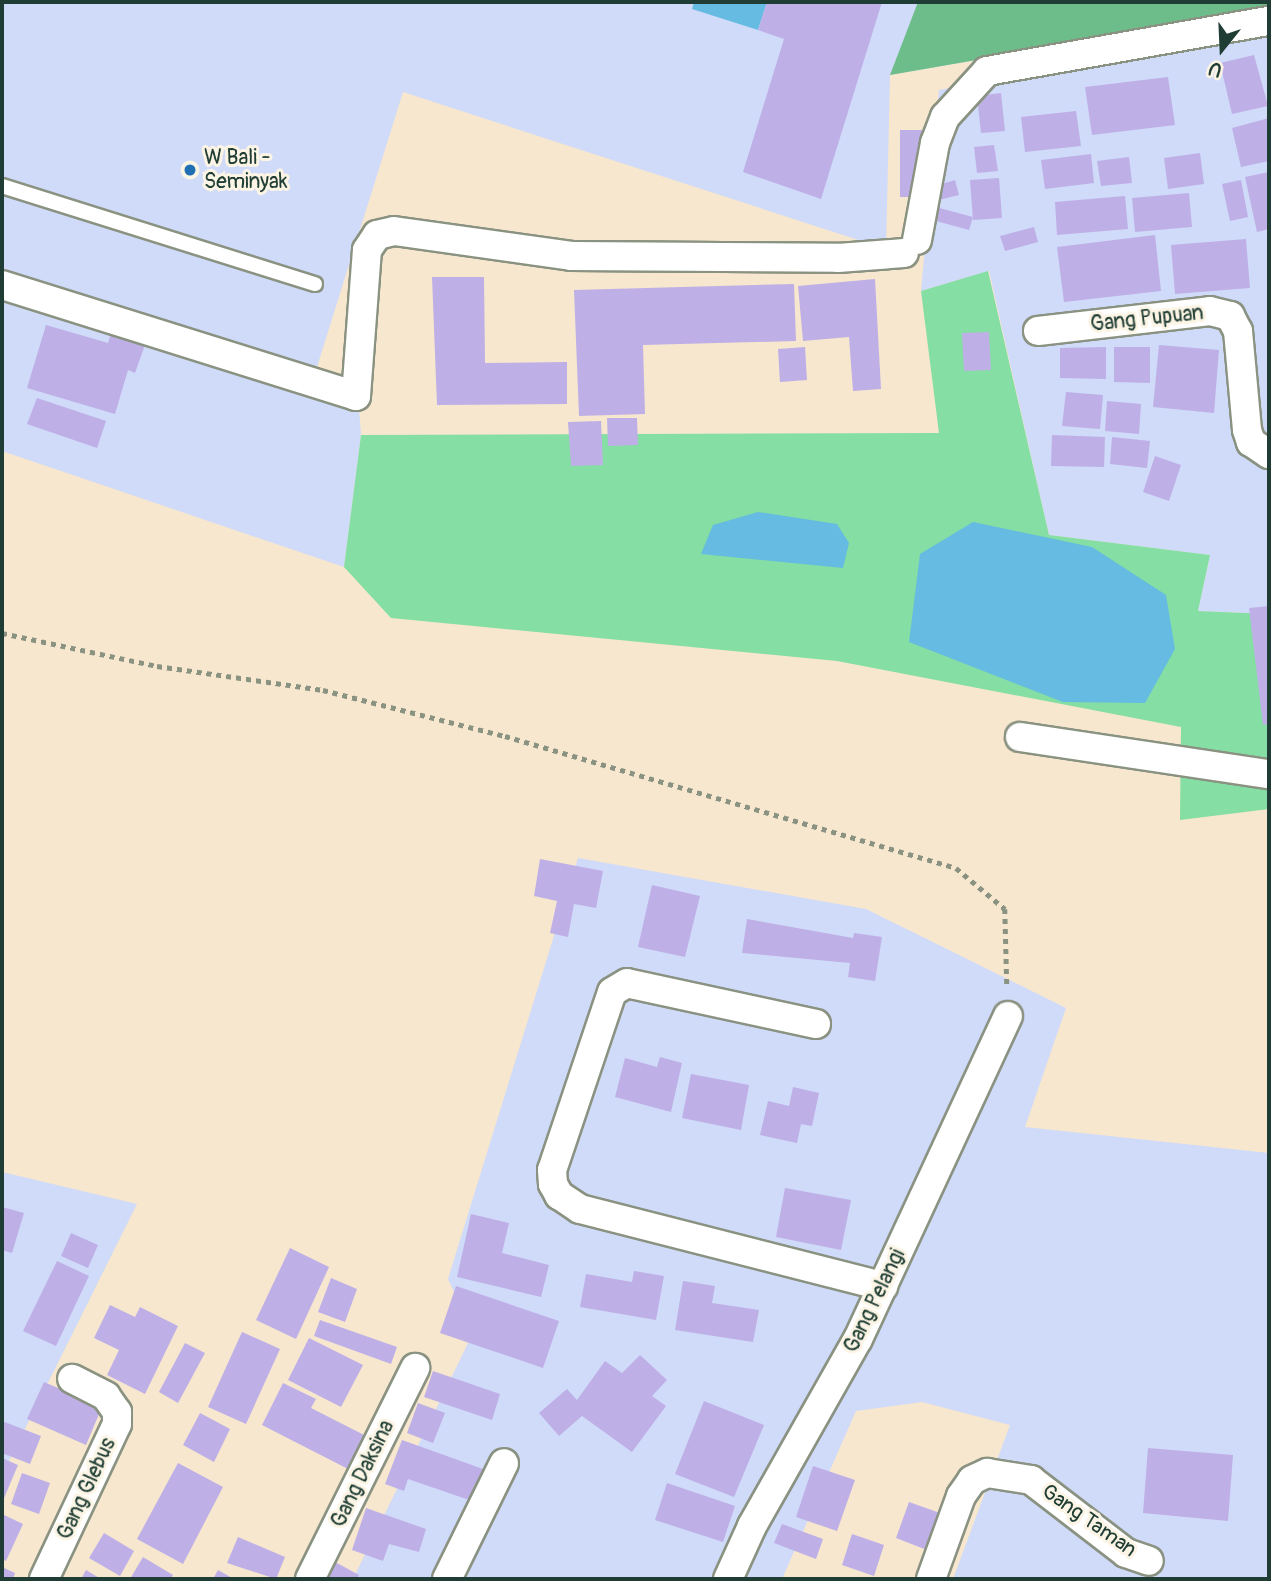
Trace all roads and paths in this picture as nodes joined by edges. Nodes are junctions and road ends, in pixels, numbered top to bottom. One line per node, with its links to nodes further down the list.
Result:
1 (1269, 21): 4 (street)
2 (2, 186): 3 (lane)
3 (316, 284)
4 (2, 285)
5 (1038, 331): 6 (street, Gang Pupuan)
6 (1269, 454)
7 (2, 633): 10 (path)
8 (1020, 737): 9 (street)
9 (1269, 774)
10 (1008, 1016): 12 (street, Gang Pelangi)
11 (816, 1024): 12 (street)
12 (883, 1286): 20 (street, Gang Pelangi)
13 (415, 1368): 18 (street, Gang Daksina)
14 (72, 1379): 17 (street, Gang Glebus)
15 (504, 1463): 19 (street)
16 (1149, 1561): 21 (street, Gang Taman)
17 (44, 1579)
18 (310, 1579)
19 (447, 1579)
20 (728, 1579)
21 (931, 1579)

